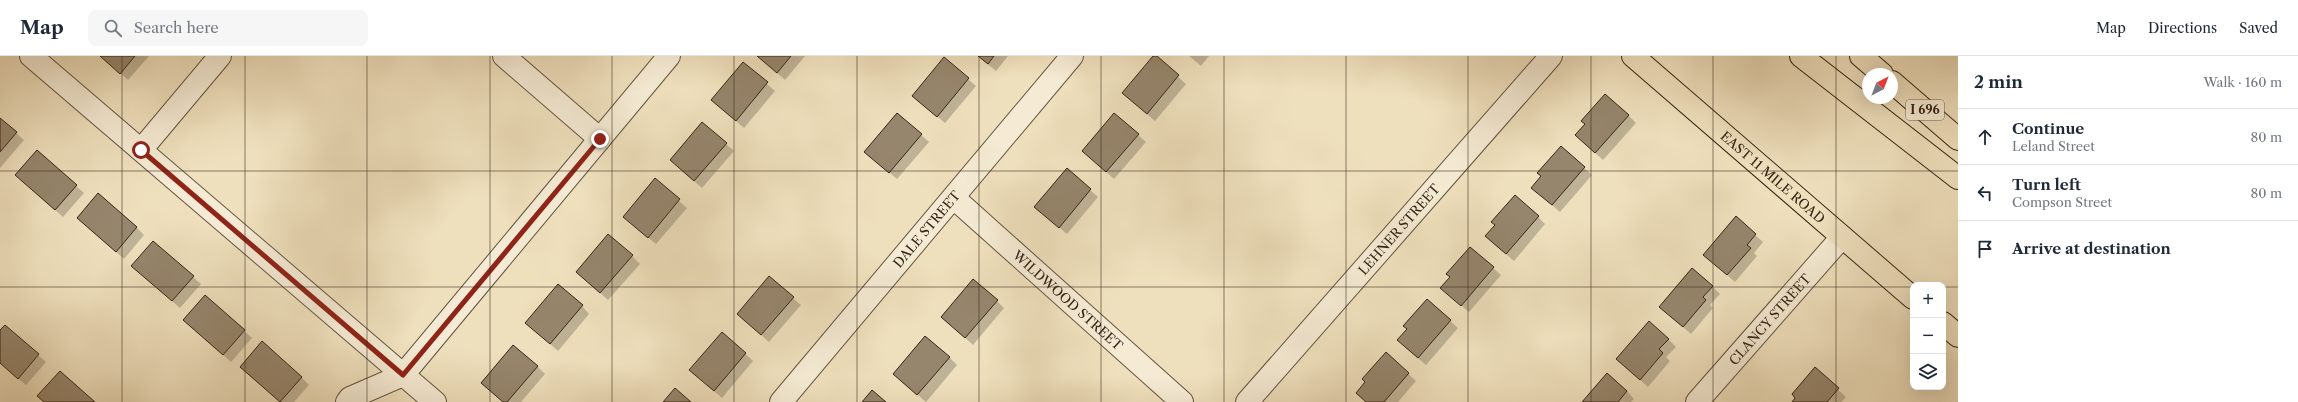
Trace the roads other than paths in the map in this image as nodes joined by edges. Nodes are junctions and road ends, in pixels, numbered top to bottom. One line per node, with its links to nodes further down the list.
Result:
1 (31, 56): 14 (street)
2 (220, 56): 14 (street)
3 (504, 56): 12 (street)
4 (669, 56): 12 (street)
5 (1072, 56): 16 (street, DALE STREET)
6 (1551, 56): 26 (street, LEHNER STREET)
7 (1632, 56): 17 (main road, EAST 11 MILE ROAD)
8 (1801, 56): 15 (main road)
9 (1861, 56): 10 (main road)
10 (1875, 68)
11 (1898, 87): 13 (main road, I 696)
12 (600, 139): 21 (street)
13 (1958, 139)
14 (141, 150): 21 (street)
15 (1958, 178)
16 (954, 198): 24 (street, DALE STREET); 25 (street, WILDWOOD STREET)
17 (1842, 237): 18 (main road, EAST 11 MILE ROAD); 27 (street, CLANCY STREET)
18 (1910, 295)
19 (1946, 326): 20 (main road)
20 (1958, 336)
21 (403, 375): 22 (street); 23 (street)
22 (347, 402)
23 (435, 402)
24 (781, 402)
25 (1182, 402)
26 (1247, 402)
27 (1698, 402)

